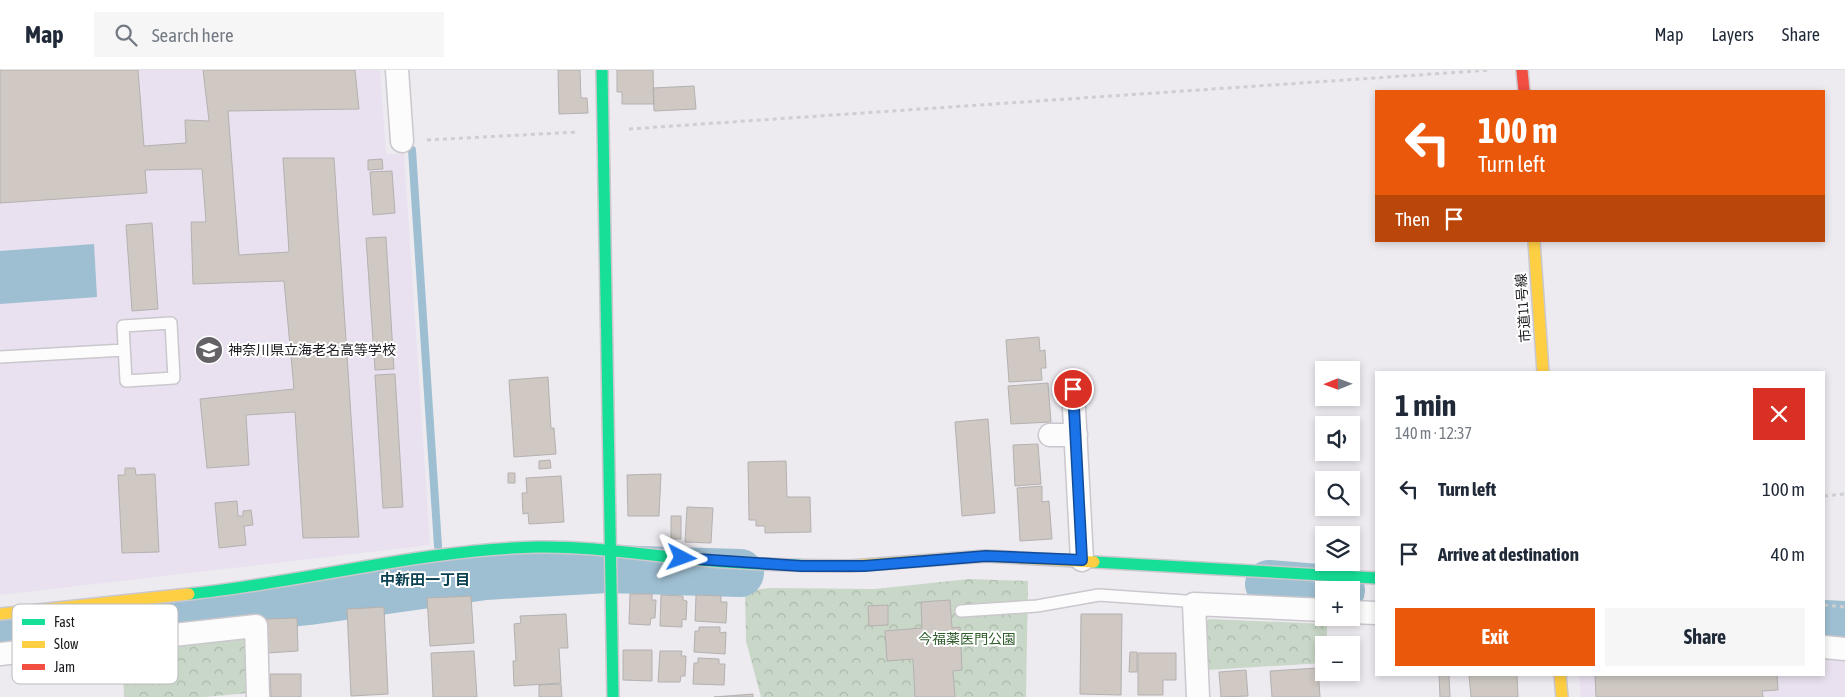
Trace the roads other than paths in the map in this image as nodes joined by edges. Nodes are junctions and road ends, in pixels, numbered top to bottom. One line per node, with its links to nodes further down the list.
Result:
1 (397, 70): 5 (street)
2 (602, 70): 13 (street)
3 (1522, 70): 4 (street)
4 (1524, 90)
5 (402, 141)
6 (1534, 242): 9 (street, 市道11号線)
7 (124, 350): 7 (lane); 8 (lane)
8 (0, 357)
9 (1543, 371)
10 (1073, 389): 12 (street)
11 (1050, 435): 12 (street)
12 (1076, 435): 14 (street)
13 (612, 549): 14 (street); 16 (street); 27 (street)
14 (1082, 560): 15 (street)
15 (1375, 578)
16 (96, 604)
17 (1194, 604): 18 (street); 19 (lane); 28 (street)
18 (1315, 610)
19 (961, 611)
20 (1360, 612): 21 (street)
21 (1375, 613)
22 (178, 635): 26 (street)
23 (1825, 648): 24 (street)
24 (1845, 649)
25 (1560, 676): 29 (street)
26 (258, 697)
27 (613, 697)
28 (1198, 697)
29 (1562, 697)

